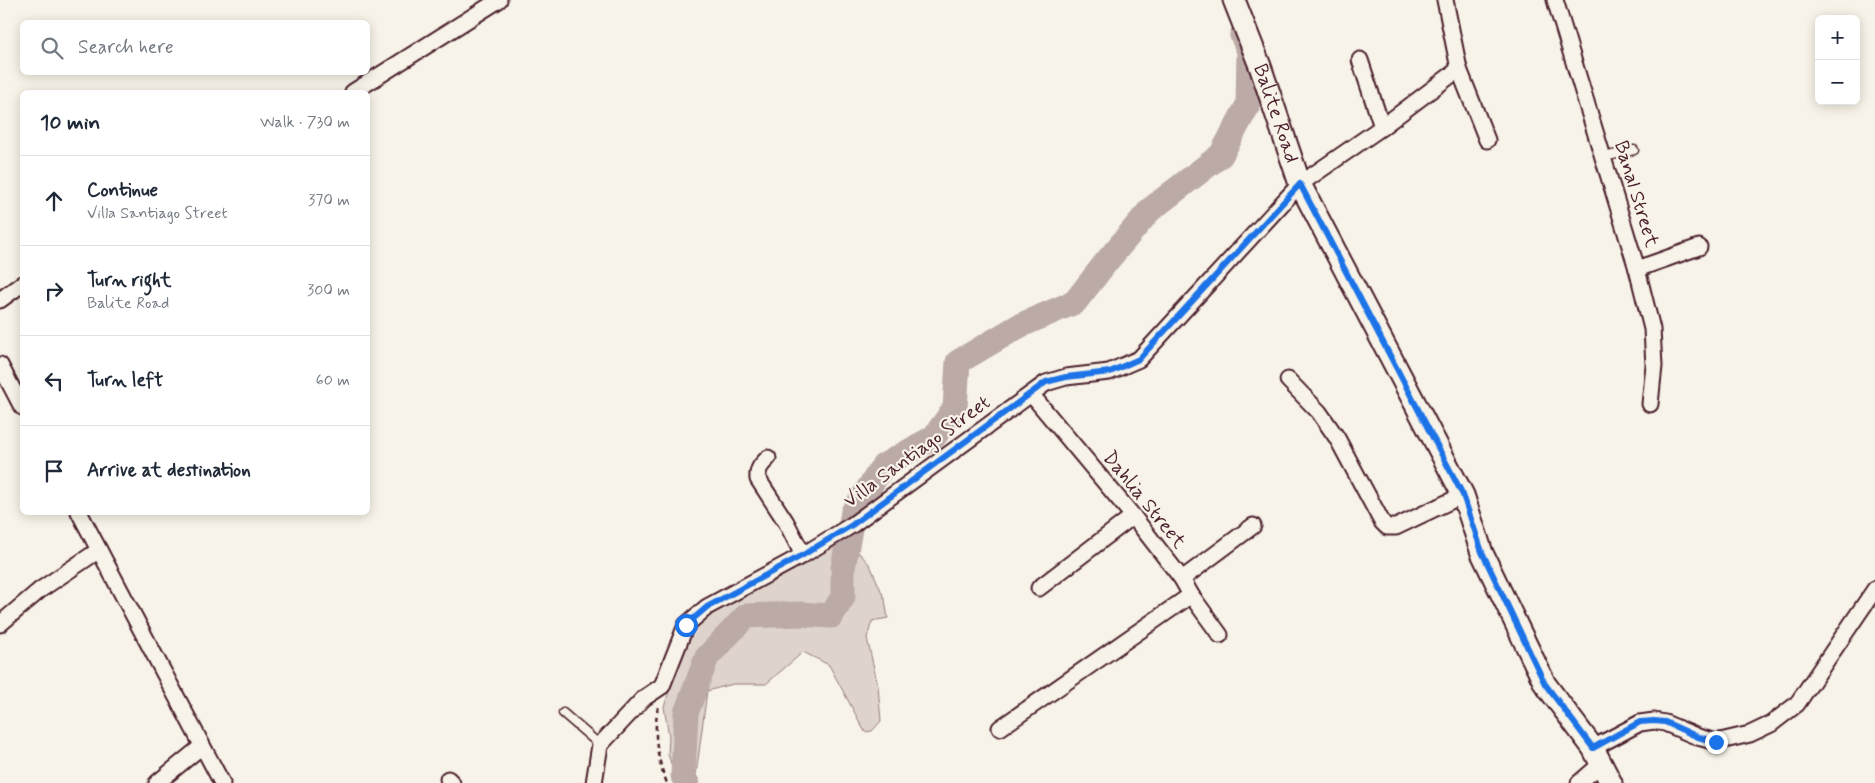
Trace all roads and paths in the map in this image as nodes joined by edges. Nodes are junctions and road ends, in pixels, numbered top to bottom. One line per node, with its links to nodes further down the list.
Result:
1 (500, 0): 7 (street)
2 (1234, 0): 12 (street, Balite Road)
3 (1444, 0): 6 (street)
4 (1555, 0): 11 (street, Banal Street)
5 (1360, 60): 8 (street)
6 (1459, 69): 8 (street, Villa Santiago Street); 9 (street)
7 (356, 90)
8 (1382, 127): 12 (street, Villa Santiago Street)
9 (1487, 140)
10 (1634, 150): 11 (lane)
11 (1604, 157): 14 (street, Banal Street)
12 (1300, 184): 19 (street, Villa Santiago Street); 23 (street, Balite Road)
13 (1699, 247): 14 (street)
14 (1638, 270): 21 (street, Banal Street)
15 (20, 285): 16 (street)
16 (0, 300)
17 (0, 365): 20 (street)
18 (1288, 380): 23 (street)
19 (1031, 394): 25 (street, Dahlia Street); 28 (street, Villa Santiago Street)
20 (20, 403)
21 (1650, 404)
22 (768, 458): 28 (street)
23 (1463, 495): 40 (street, Balite Road)
24 (81, 515): 27 (street)
25 (1133, 516): 29 (street, Dahlia Street); 30 (street)
26 (1253, 526): 29 (street)
27 (100, 550): 33 (street); 39 (street)
28 (803, 555): 35 (street, Villa Santiago Street)
29 (1182, 579): 32 (street, Dahlia Street)
30 (1039, 588)
31 (1875, 589): 40 (street)
32 (1191, 595): 34 (street, Dahlia Street); 37 (street)
33 (0, 624)
34 (1220, 635)
35 (662, 686): 38 (street); 44 (path)
36 (563, 713): 38 (lane)
37 (1000, 728)
38 (600, 745): 43 (street)
39 (202, 746): 41 (street); 42 (street)
40 (1597, 756): 45 (street); 46 (street, Balite Road)
41 (157, 783)
42 (222, 783)
43 (594, 783)
44 (667, 783)
45 (1579, 783)
46 (1611, 783)

